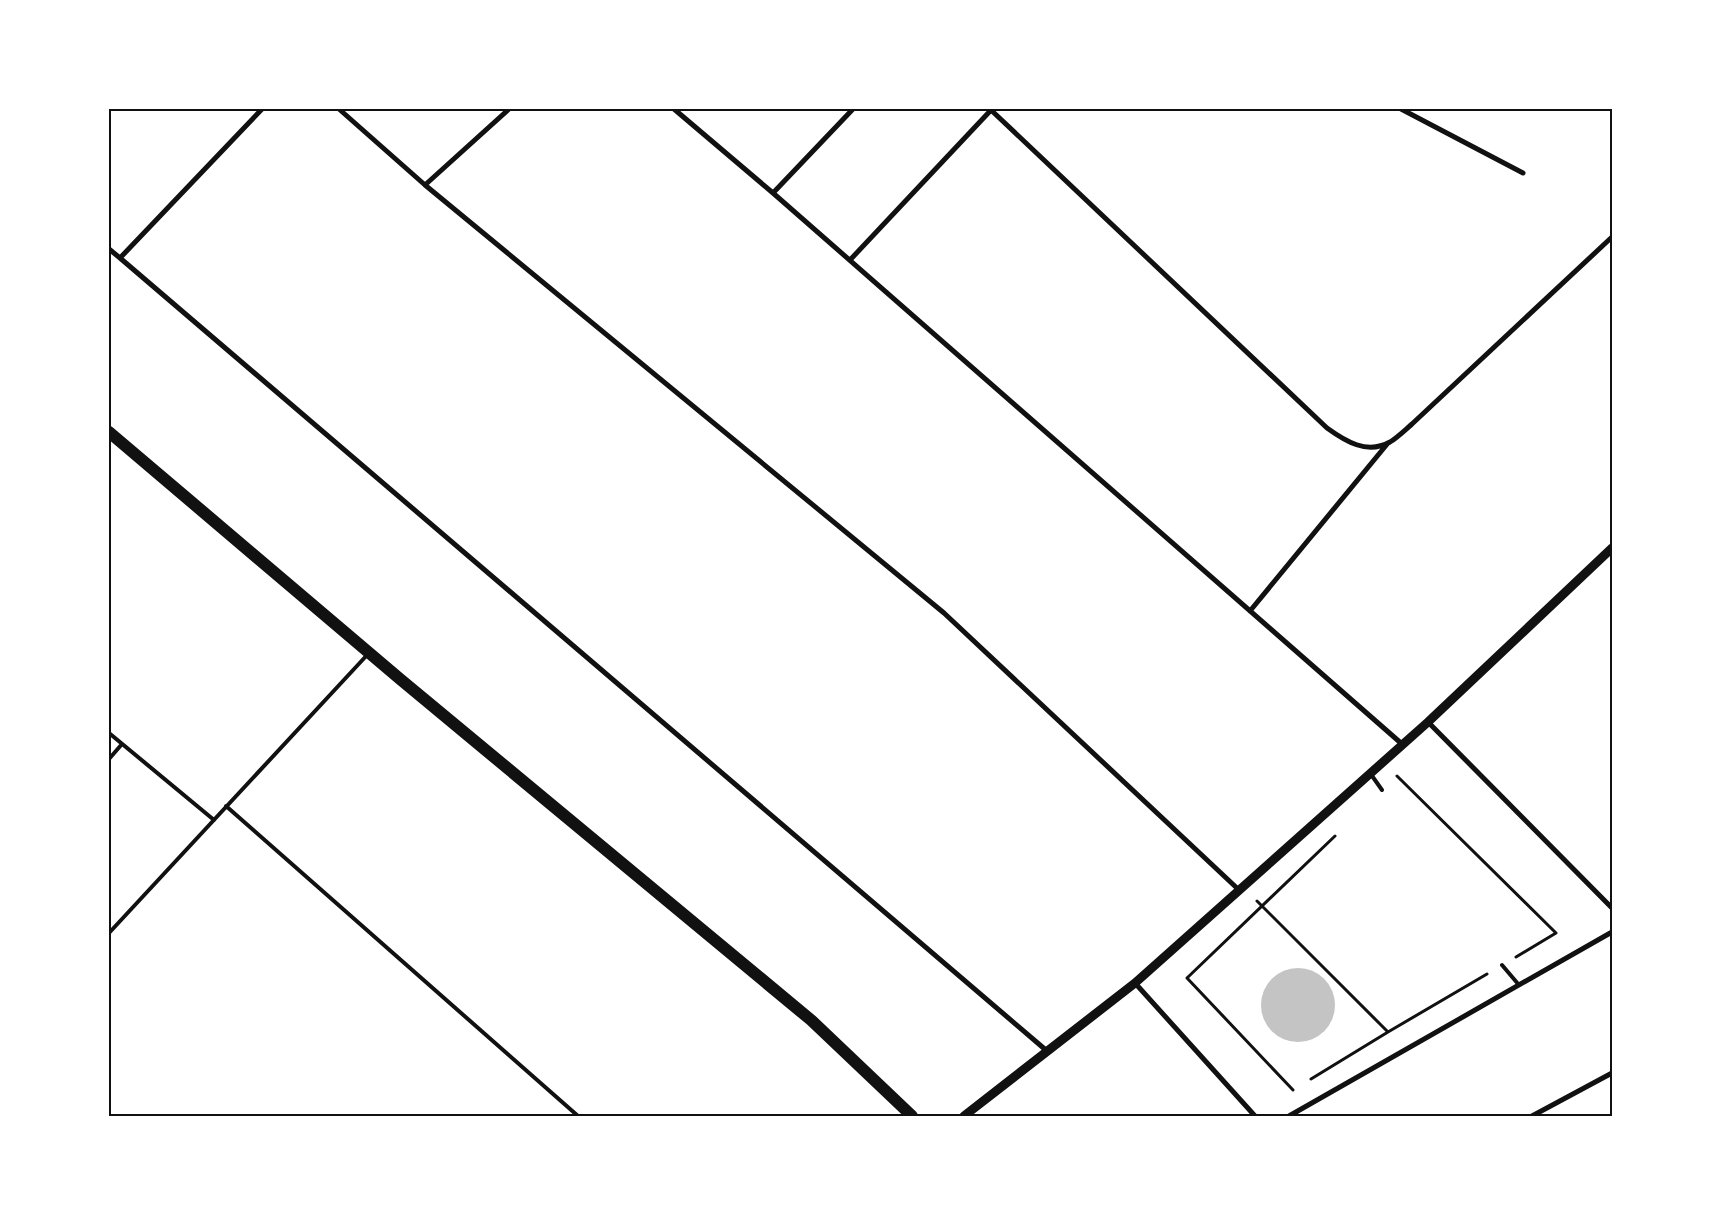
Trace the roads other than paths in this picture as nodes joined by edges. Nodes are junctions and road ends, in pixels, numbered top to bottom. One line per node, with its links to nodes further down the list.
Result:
1 (262, 109): 13 (street)
2 (338, 109): 9 (street)
3 (509, 109): 9 (street)
4 (674, 109): 10 (street)
5 (853, 109): 10 (street)
6 (1401, 109): 8 (street)
7 (992, 110): 14 (street); 16 (street)
8 (1523, 173)
9 (425, 185): 29 (street)
10 (774, 193): 14 (street)
11 (1612, 237): 16 (street)
12 (109, 248): 13 (street)
13 (120, 258): 36 (street)
14 (850, 260): 18 (street)
15 (109, 432): 19 (main road)
16 (1389, 442): 18 (street)
17 (1612, 548): 20 (street)
18 (1250, 611): 23 (street)
19 (369, 653): 27 (lane); 39 (main road)
20 (1428, 722): 23 (street); 30 (street)
21 (109, 733): 22 (lane)
22 (122, 744): 24 (lane); 28 (lane)
23 (1402, 744): 25 (street)
24 (109, 759)
25 (1370, 773): 26 (lane); 29 (street)
26 (1382, 790)
27 (226, 806): 28 (lane); 38 (lane)
28 (214, 820): 32 (lane)
29 (1240, 890): 34 (street)
30 (1612, 908)
31 (1612, 932): 35 (street)
32 (109, 933)
33 (1502, 965): 35 (lane)
34 (1135, 983): 36 (street); 41 (street)
35 (1519, 985): 42 (street)
36 (1047, 1051): 40 (street)
37 (1612, 1073): 43 (street)
38 (578, 1116)
39 (912, 1116)
40 (964, 1116)
41 (1255, 1116)
42 (1288, 1116)
43 (1532, 1116)

